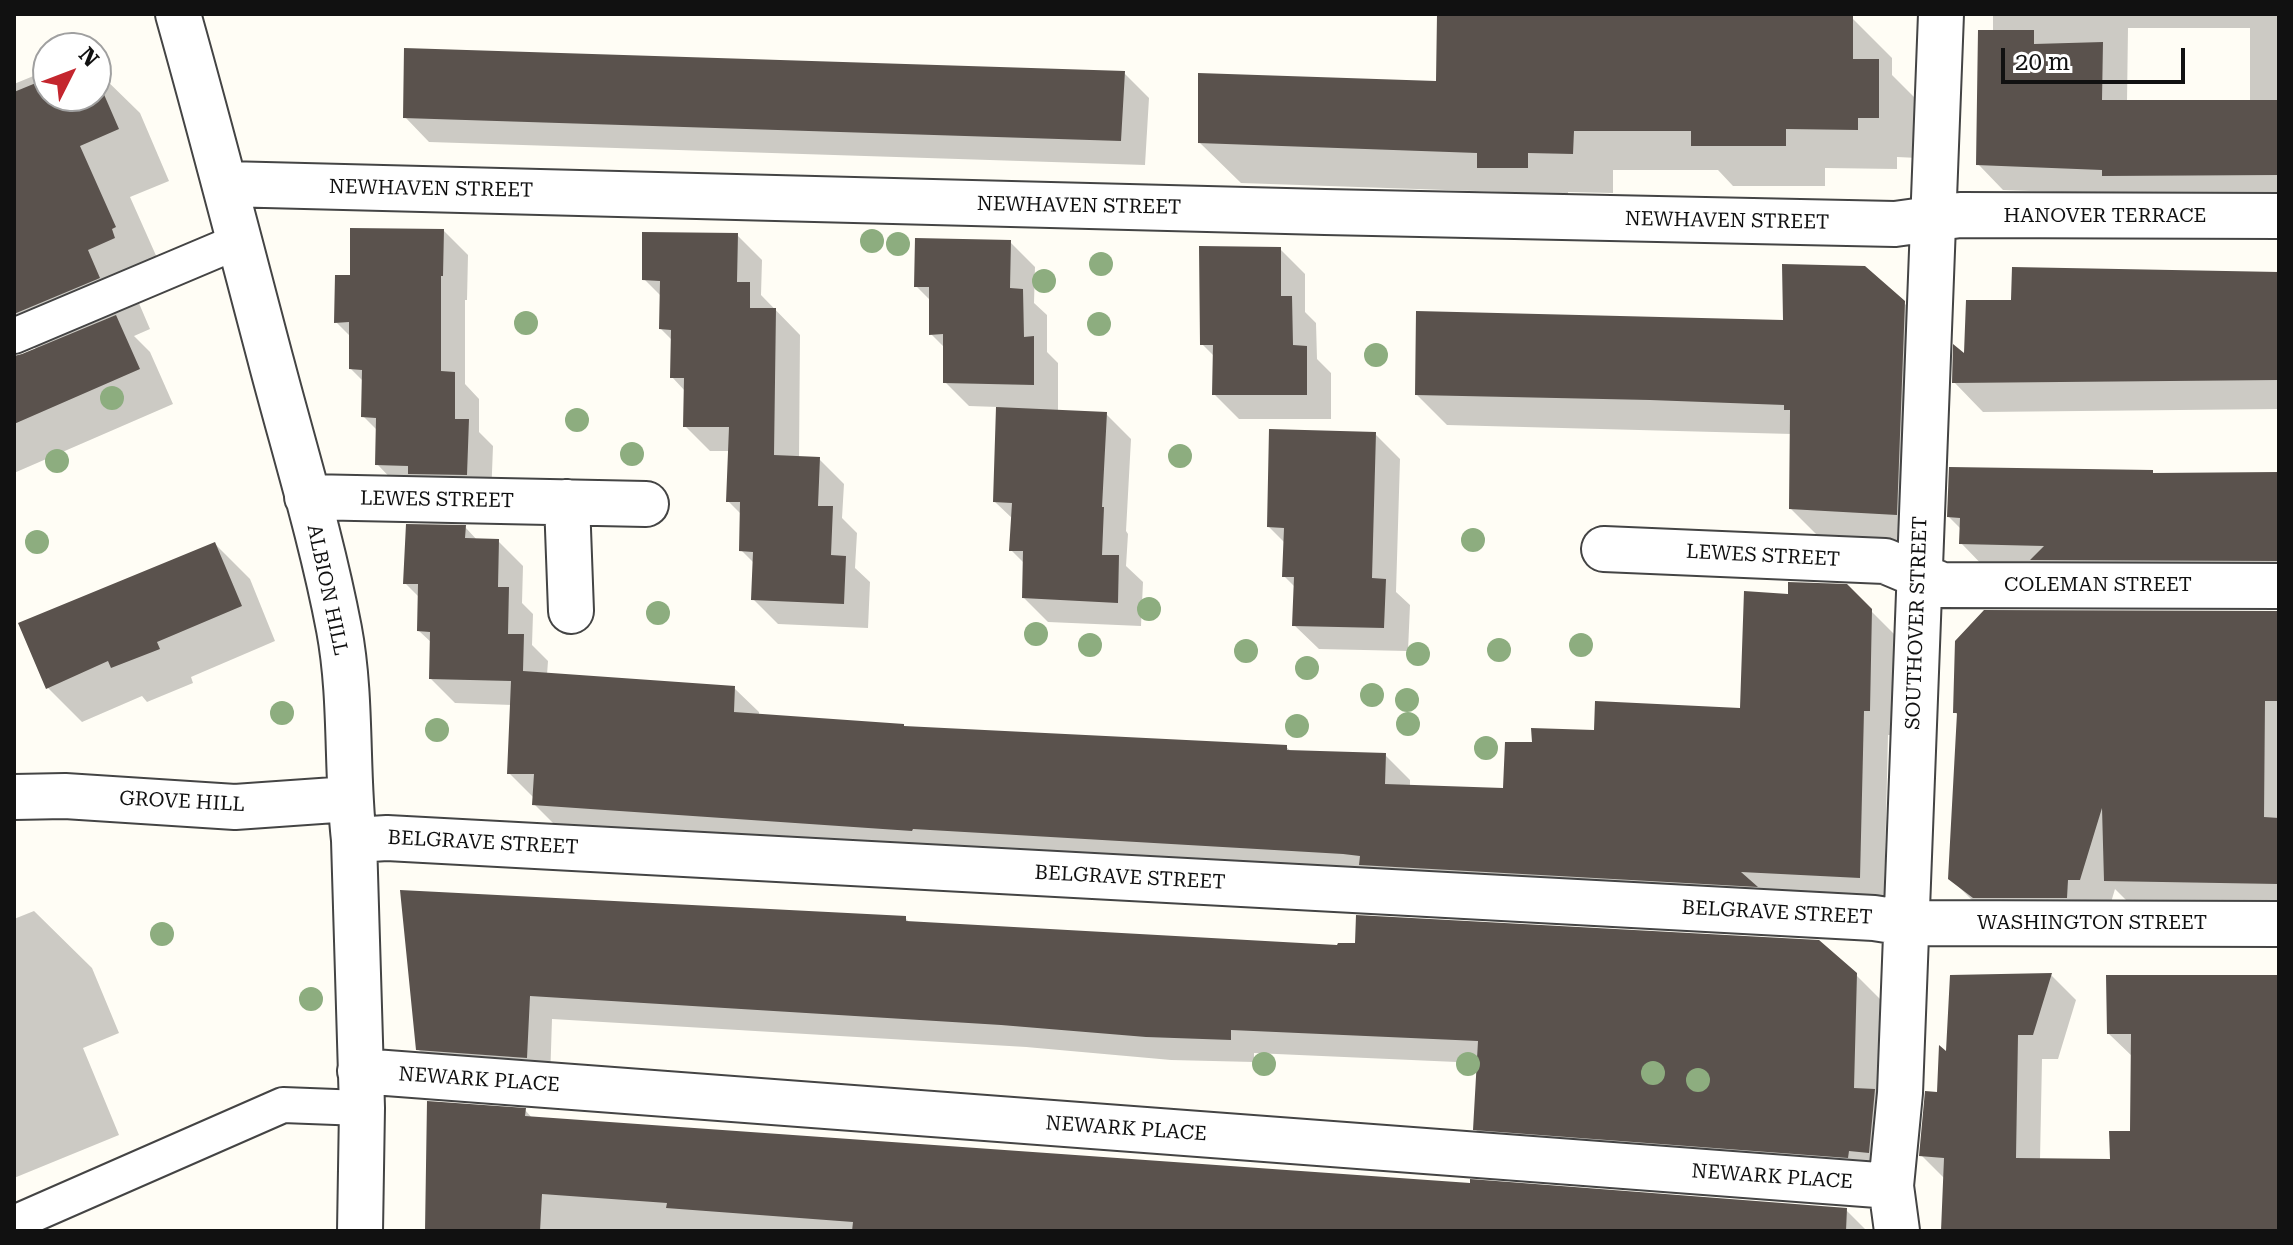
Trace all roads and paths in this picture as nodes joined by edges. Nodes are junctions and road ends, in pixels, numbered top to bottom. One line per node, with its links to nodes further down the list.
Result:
1 (178, 14): 3 (street, ALBION HILL)
2 (1941, 14): 5 (street, SOUTHOVER STREET)
3 (226, 184): 5 (street, NEWHAVEN STREET); 6 (street, ALBION HILL)
4 (2279, 216): 5 (street, HANOVER TERRACE)
5 (1932, 220): 12 (street, SOUTHOVER STREET)
6 (239, 241): 7 (lane); 8 (street, ALBION HILL)
7 (14, 336)
8 (307, 497): 9 (street, LEWES STREET); 16 (street, ALBION HILL)
9 (567, 502): 10 (street, LEWES STREET); 14 (street)
10 (646, 504)
11 (1604, 549): 12 (street, LEWES STREET)
12 (1919, 575): 13 (street, COLEMAN STREET); 17 (street, SOUTHOVER STREET)
13 (2279, 586)
14 (571, 611)
15 (14, 797): 16 (street, GROVE HILL)
16 (351, 819): 17 (street, BELGRAVE STREET); 19 (street, ALBION HILL)
17 (1906, 923): 18 (street, WASHINGTON STREET); 20 (street, SOUTHOVER STREET)
18 (2279, 924)
19 (361, 1090): 20 (street, NEWARK PLACE); 21 (lane); 22 (street, ALBION HILL)
20 (1891, 1186): 23 (street, SOUTHOVER STREET)
21 (14, 1223)
22 (360, 1231)
23 (1897, 1231)

